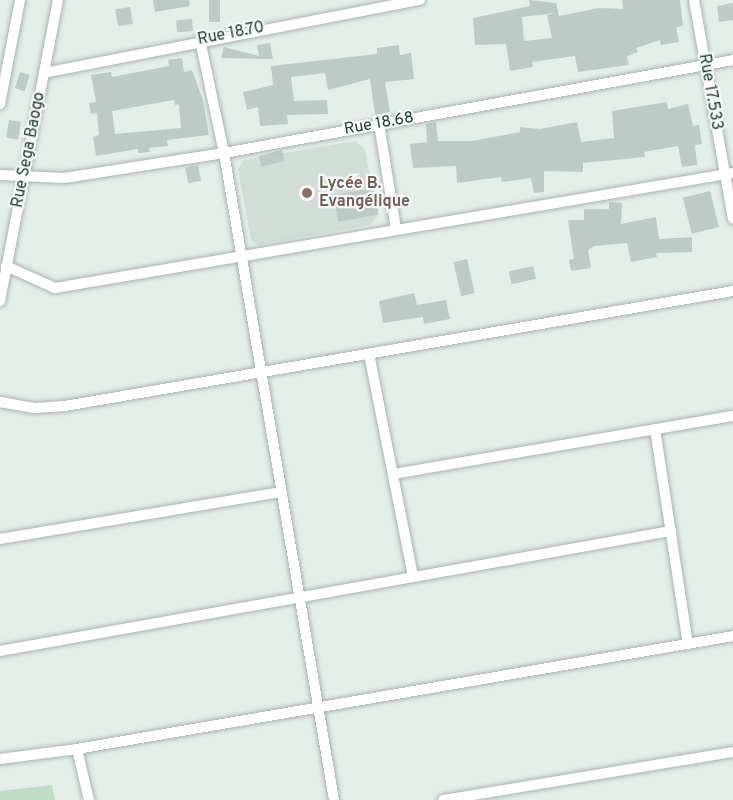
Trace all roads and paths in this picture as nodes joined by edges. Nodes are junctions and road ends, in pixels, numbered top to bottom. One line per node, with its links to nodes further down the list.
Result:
1 (20, 0): 9 (street)
2 (58, 0): 8 (street, Rue Sega Baogo)
3 (420, 0): 5 (street, Rue 18.70)
4 (694, 0): 7 (street, Rue 17.533)
5 (200, 40): 8 (street, Rue 18.70); 11 (street)
6 (733, 60): 7 (street, Rue 18.68)
7 (706, 65): 10 (street, Rue 18.68); 12 (street, Rue 17.533)
8 (44, 73): 14 (street, Rue Sega Baogo)
9 (0, 104)
10 (379, 124): 11 (street, Rue 18.68); 16 (street)
11 (224, 153): 14 (street, Rue 18.68); 17 (street)
12 (729, 174): 15 (street, Rue 17.533); 16 (street)
13 (0, 175): 14 (street, Rue 18.68)
14 (24, 176): 18 (street, Rue Sega Baogo)
15 (733, 219)
16 (396, 229): 17 (street)
17 (239, 255): 18 (street); 22 (street)
18 (6, 267): 20 (street, Rue Sega Baogo)
19 (733, 291): 21 (street)
20 (0, 300)
21 (369, 354): 22 (street); 26 (street)
22 (262, 373): 23 (street); 27 (street)
23 (0, 402)
24 (733, 416): 25 (street)
25 (655, 429): 26 (street); 28 (street)
26 (393, 474): 30 (street)
27 (280, 492): 29 (street); 31 (street)
28 (671, 531): 30 (street); 33 (street)
29 (0, 539)
30 (413, 577): 31 (street)
31 (299, 599): 34 (street); 35 (street)
32 (733, 636): 33 (street)
33 (688, 644): 35 (street)
34 (0, 651)
35 (318, 707): 36 (street); 41 (street)
36 (77, 749): 38 (street); 40 (street)
37 (733, 752): 39 (street)
38 (0, 759)
39 (496, 796): 42 (street)
40 (89, 800)
41 (334, 800)
42 (443, 800)

